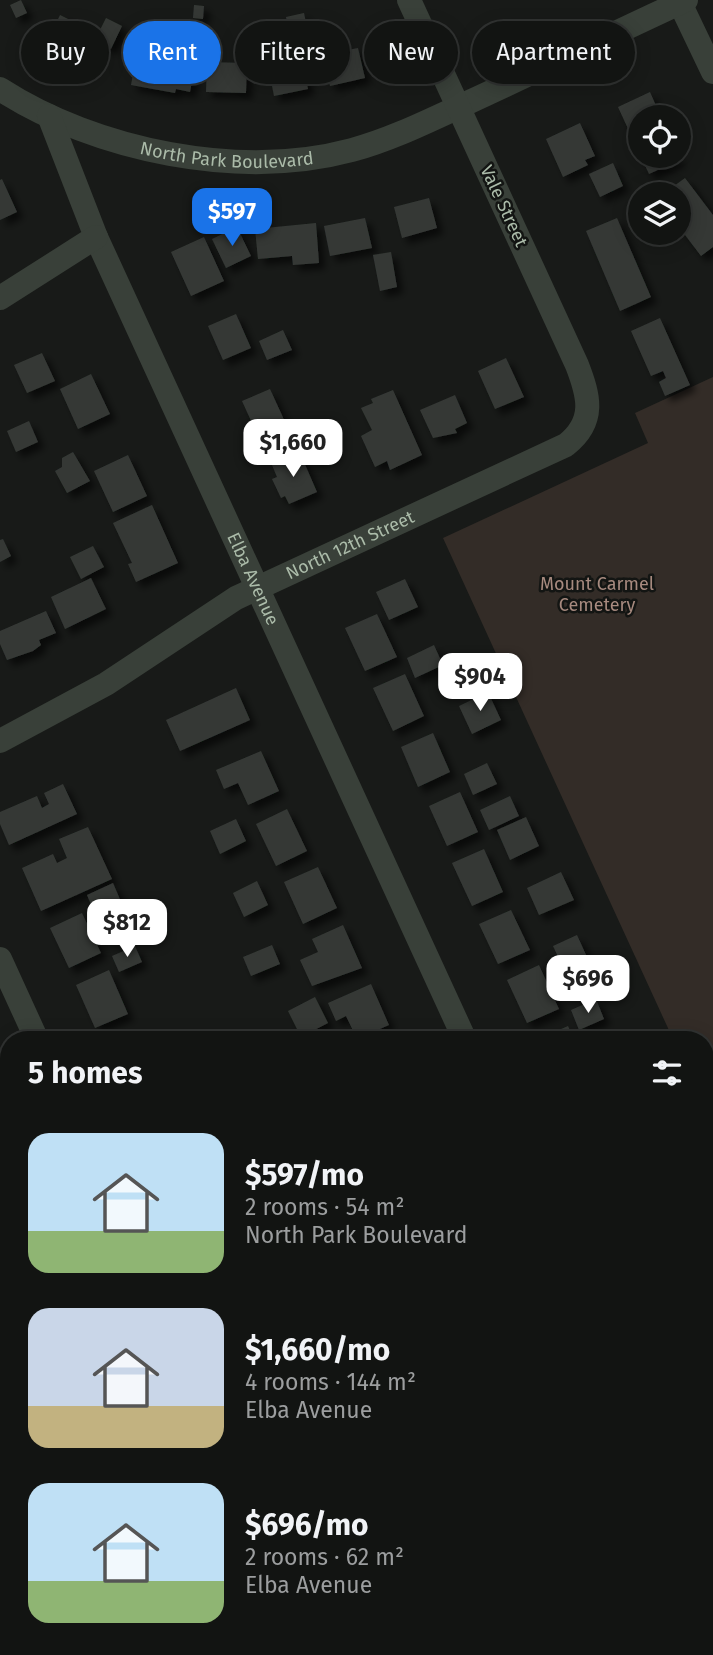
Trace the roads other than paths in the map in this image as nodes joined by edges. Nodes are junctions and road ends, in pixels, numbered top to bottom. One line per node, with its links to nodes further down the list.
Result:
1 (409, 0): 5 (street, Vale Street)
2 (683, 1): 3 (street); 5 (street, North Park Boulevard)
3 (713, 72)
4 (0, 89): 6 (street, North Park Boulevard)
5 (458, 107): 6 (street, North Park Boulevard); 9 (street, Vale Street)
6 (49, 116): 7 (street, Elba Avenue)
7 (96, 237): 8 (street); 10 (street, Elba Avenue)
8 (0, 298)
9 (588, 415): 10 (street, North 12th Street)
10 (257, 588): 11 (street, North 12th Street); 14 (street, Elba Avenue)
11 (0, 741)
12 (0, 959): 13 (street)
13 (33, 1031)
14 (461, 1031)

